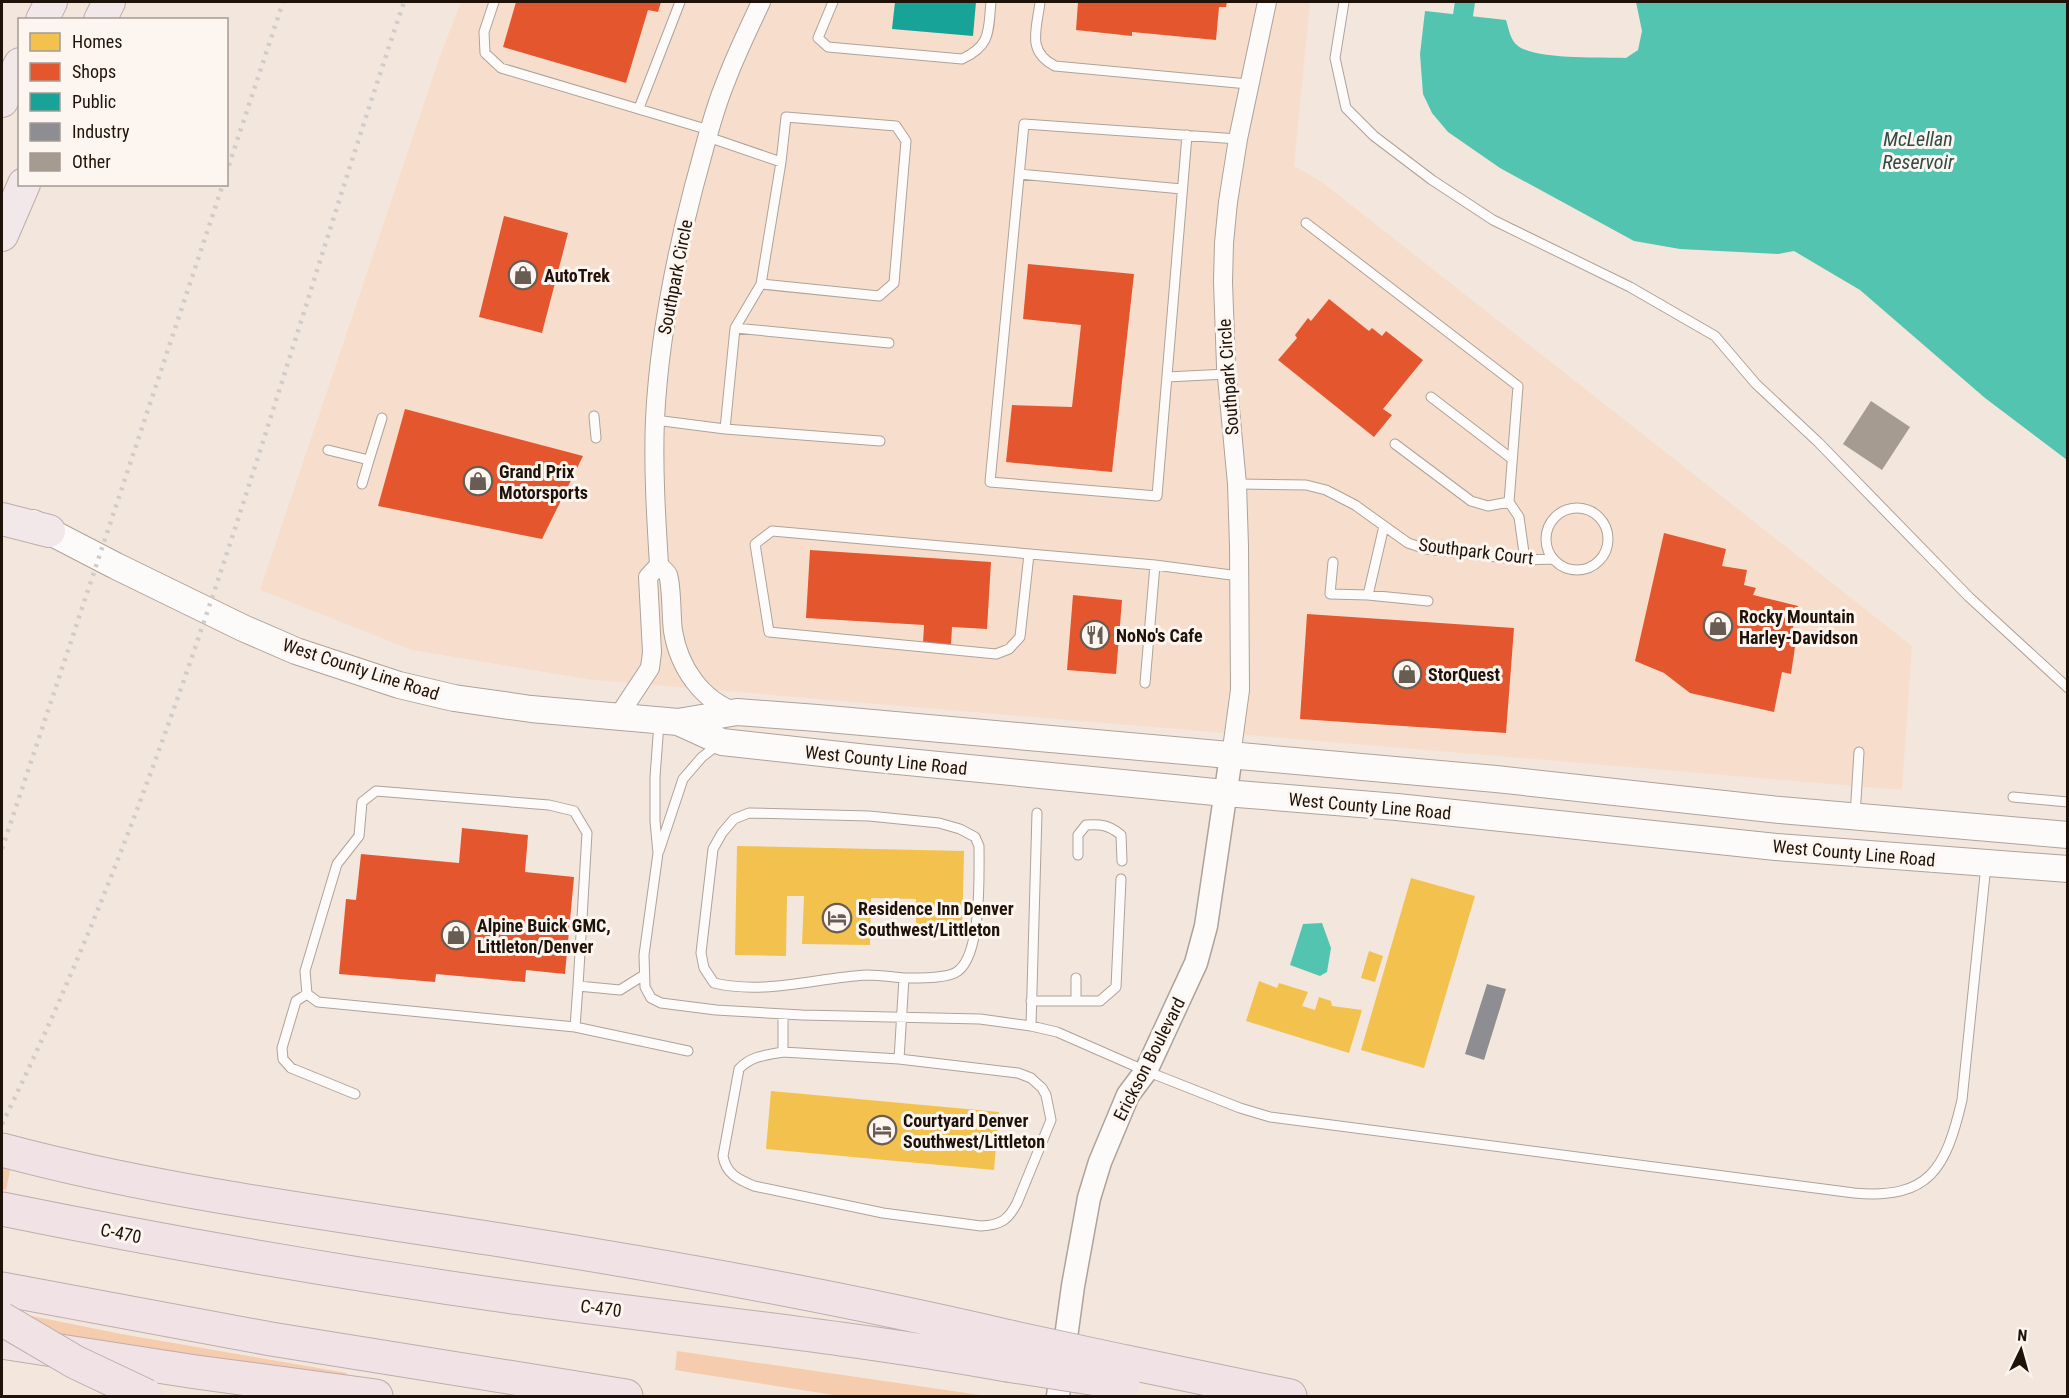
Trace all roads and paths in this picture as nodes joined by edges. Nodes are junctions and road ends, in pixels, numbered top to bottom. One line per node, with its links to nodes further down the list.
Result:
1 (51, 2): 11 (highway)
2 (109, 2): 12 (highway)
3 (494, 2): 16 (lane)
4 (680, 2): 16 (lane)
5 (761, 2): 17 (street, Southpark Circle)
6 (833, 2): 7 (lane)
7 (991, 2)
8 (1040, 2): 14 (lane)
9 (1267, 2): 14 (street, Southpark Circle)
10 (1344, 2): 58 (lane)
11 (43, 18)
12 (101, 18)
13 (18, 68): 15 (highway)
14 (1248, 84): 19 (street, Southpark Circle)
15 (2, 100)
16 (639, 108): 17 (lane)
17 (709, 134): 20 (lane); 34 (street, Southpark Circle)
18 (1187, 135): 19 (lane); 21 (lane); 23 (lane)
19 (1238, 139): 29 (street, Southpark Circle)
20 (781, 162): 26 (lane); 26 (lane)
21 (1019, 174): 23 (lane); 30 (lane)
22 (23, 186): 25 (highway)
23 (1182, 189): 30 (lane)
24 (1306, 223): 40 (lane)
25 (2, 235)
26 (760, 284): 27 (lane)
27 (735, 328): 28 (lane); 35 (lane)
28 (889, 343)
29 (1226, 374): 30 (lane); 43 (street, Southpark Circle)
30 (1167, 377)
31 (1431, 397): 40 (lane)
32 (594, 416): 36 (lane)
33 (382, 418): 41 (lane)
34 (655, 420): 35 (lane); 52 (street, Southpark Circle)
35 (725, 429): 37 (lane)
36 (596, 438)
37 (880, 441)
38 (1395, 444): 44 (lane)
39 (328, 450): 41 (lane)
40 (1512, 459): 44 (lane)
41 (369, 460): 42 (lane)
42 (362, 484)
43 (1237, 484): 46 (lane, Southpark Court); 54 (street, Southpark Circle)
44 (1509, 502): 50 (lane)
45 (3, 509): 47 (highway)
46 (1384, 526): 50 (lane, Southpark Court); 55 (lane)
47 (49, 531): 60 (main road, West County Line Road)
48 (1029, 554): 48 (lane); 53 (lane)
49 (1553, 559): 49 (lane); 50 (lane, Southpark Court)
50 (1525, 560)
51 (1333, 562): 55 (lane)
52 (659, 565): 59 (street, Southpark Circle); 60 (street, Southpark Circle)
53 (1155, 566): 54 (lane); 57 (lane)
54 (1239, 576): 64 (street, Southpark Circle)
55 (1368, 595): 56 (lane)
56 (1428, 601)
57 (1145, 683)
58 (2067, 688)
59 (737, 712): 61 (main road, West County Line Road); 64 (main road, West County Line Road)
60 (620, 715): 61 (main road, West County Line Road)
61 (669, 721): 62 (main road, West County Line Road); 71 (lane)
62 (722, 742): 65 (main road, West County Line Road); 71 (lane)
63 (1859, 752): 69 (lane)
64 (1231, 756): 65 (street, Erickson Boulevard); 69 (main road, West County Line Road)
65 (1225, 793): 74 (main road, West County Line Road); 91 (street, Erickson Boulevard)
66 (2013, 797): 67 (lane)
67 (2067, 802)
68 (1037, 813): 82 (lane)
69 (1855, 816): 70 (main road, West County Line Road)
70 (2067, 835)
71 (658, 853): 77 (lane)
72 (1078, 855): 73 (lane)
73 (1122, 861)
74 (1986, 863): 75 (main road, West County Line Road); 91 (lane)
75 (2067, 869)
76 (1121, 879): 83 (lane)
77 (644, 975): 80 (lane); 84 (lane)
78 (904, 978): 78 (lane); 85 (lane)
79 (1076, 978): 83 (lane)
80 (579, 986): 81 (lane); 87 (lane)
81 (306, 994): 87 (lane); 92 (lane)
82 (1031, 1001): 83 (lane); 86 (lane)
83 (1076, 1001)
84 (783, 1014): 85 (lane); 89 (lane)
85 (903, 1017): 86 (lane); 90 (lane)
86 (1031, 1026): 91 (lane)
87 (575, 1027): 88 (lane)
88 (688, 1051)
89 (783, 1052): 90 (lane); 90 (lane)
90 (900, 1059)
91 (1146, 1071): 103 (street, Erickson Boulevard)
92 (356, 1094)
93 (2, 1150): 98 (highway)
94 (2, 1209): 98 (highway, C-470)
95 (2, 1289): 102 (highway)
96 (2, 1319): 100 (highway, bridge)
97 (2, 1342): 101 (highway)
98 (1009, 1351): 99 (highway, C-470, bridge)
99 (1125, 1373): 104 (highway, C-470); 105 (highway)
100 (147, 1396)
101 (376, 1396)
102 (626, 1396)
103 (1058, 1396)
104 (1203, 1396)
105 (1290, 1396)

